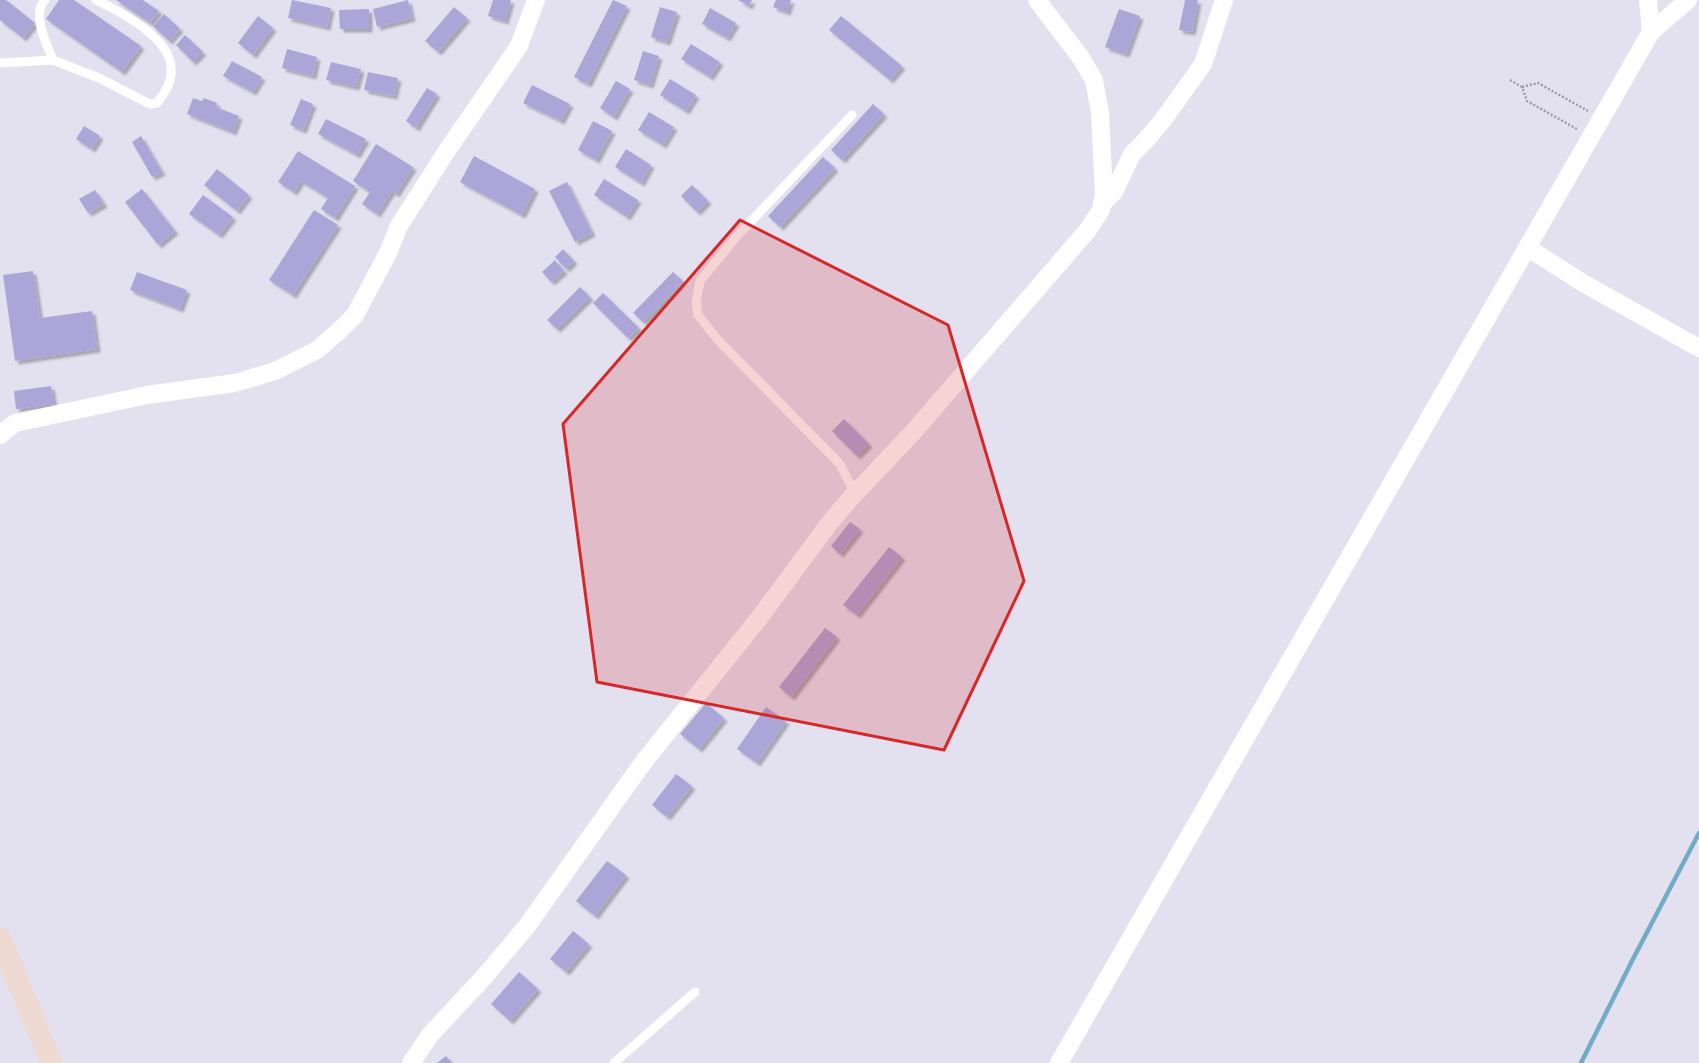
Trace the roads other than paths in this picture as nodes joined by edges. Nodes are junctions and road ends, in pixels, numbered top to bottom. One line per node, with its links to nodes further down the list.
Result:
1 (45, 0): 9 (lane)
2 (96, 0): 9 (lane)
3 (536, 0): 15 (street)
4 (1037, 0): 12 (street)
5 (1224, 0): 12 (street)
6 (1648, 0): 8 (street)
7 (1688, 0): 8 (street)
8 (1651, 32): 13 (street)
9 (53, 60): 10 (lane)
10 (0, 63)
11 (852, 115): 16 (lane)
12 (1102, 204): 16 (street)
13 (1528, 248): 14 (street); 22 (street)
14 (1699, 348)
15 (0, 435)
16 (855, 494): 20 (street)
17 (0, 938): 19 (main road)
18 (695, 992): 21 (lane)
19 (51, 1063)
20 (411, 1063)
21 (614, 1063)
22 (1059, 1063)

